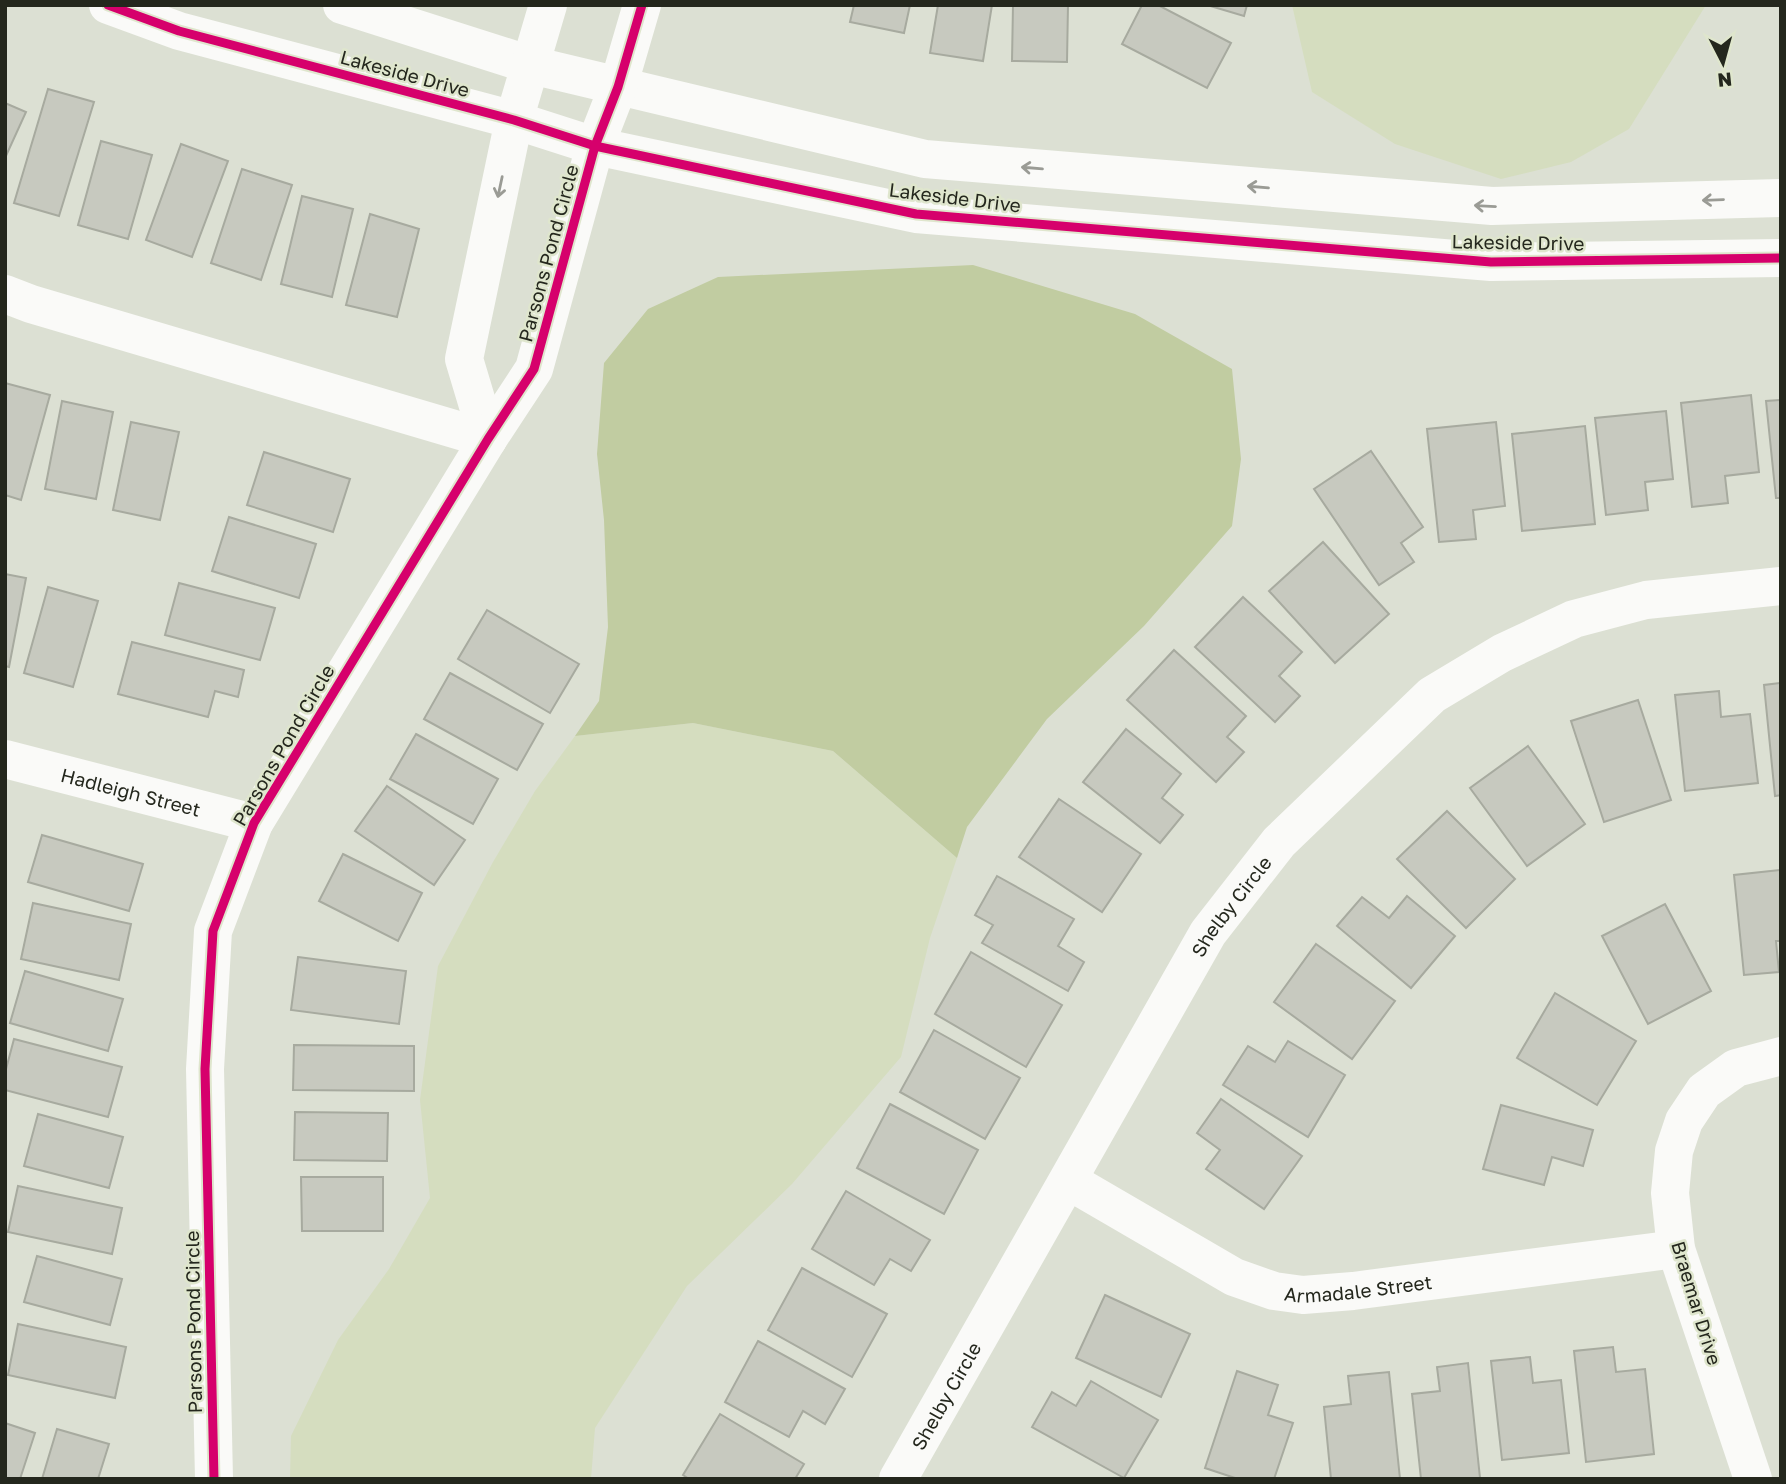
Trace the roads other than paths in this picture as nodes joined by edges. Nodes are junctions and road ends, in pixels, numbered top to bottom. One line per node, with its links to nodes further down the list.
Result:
1 (108, 5): 7 (street, Lakeside Drive)
2 (342, 5): 5 (street, Lakeside Drive)
3 (548, 5): 5 (street)
4 (642, 5): 6 (street, Parsons Pond Circle)
5 (531, 65): 6 (street, Lakeside Drive); 7 (street)
6 (618, 87): 8 (street, Parsons Pond Circle); 9 (street, Lakeside Drive, one-way to 6)
7 (514, 120): 8 (street, Lakeside Drive); 12 (street, one-way to 12)
8 (595, 146): 10 (street, Lakeside Drive); 12 (street, Parsons Pond Circle)
9 (1781, 198)
10 (1781, 258)
11 (5, 294): 12 (street)
12 (488, 439): 15 (street, Parsons Pond Circle)
13 (1781, 586): 17 (street, Shelby Circle)
14 (5, 759): 15 (street, Hadleigh Street)
15 (254, 823): 19 (street, Parsons Pond Circle)
16 (1781, 1056): 18 (street, Braemar Drive)
17 (1069, 1181): 18 (street, Armadale Street); 20 (street, Shelby Circle)
18 (1676, 1249): 21 (street, Braemar Drive)
19 (214, 1479)
20 (898, 1479)
21 (1753, 1479)

